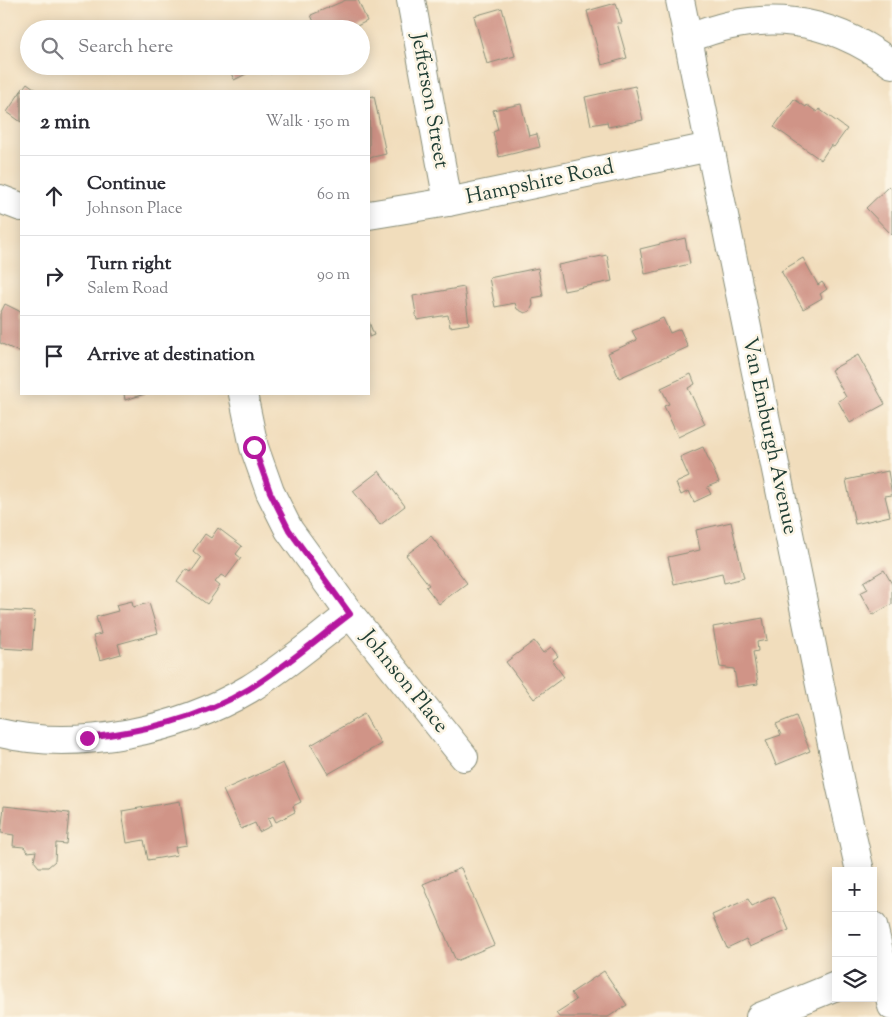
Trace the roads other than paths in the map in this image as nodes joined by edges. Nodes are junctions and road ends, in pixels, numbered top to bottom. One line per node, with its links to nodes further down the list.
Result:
1 (411, 0): 7 (street, Jefferson Street)
2 (680, 0): 3 (street, Van Emburgh Avenue)
3 (688, 40): 4 (street); 5 (street, Van Emburgh Avenue)
4 (892, 64)
5 (710, 147): 7 (street, Hampshire Road); 14 (street, Van Emburgh Avenue)
6 (0, 199): 8 (street)
7 (448, 202): 9 (street, Hampshire Road)
8 (20, 207)
9 (370, 215)
10 (243, 395): 11 (street, Johnson Place)
11 (350, 614): 12 (street); 13 (street, Johnson Place)
12 (0, 733)
13 (464, 757)
14 (859, 867)
15 (878, 969): 17 (street)
16 (832, 988): 18 (street)
17 (892, 1006)
18 (760, 1017)

